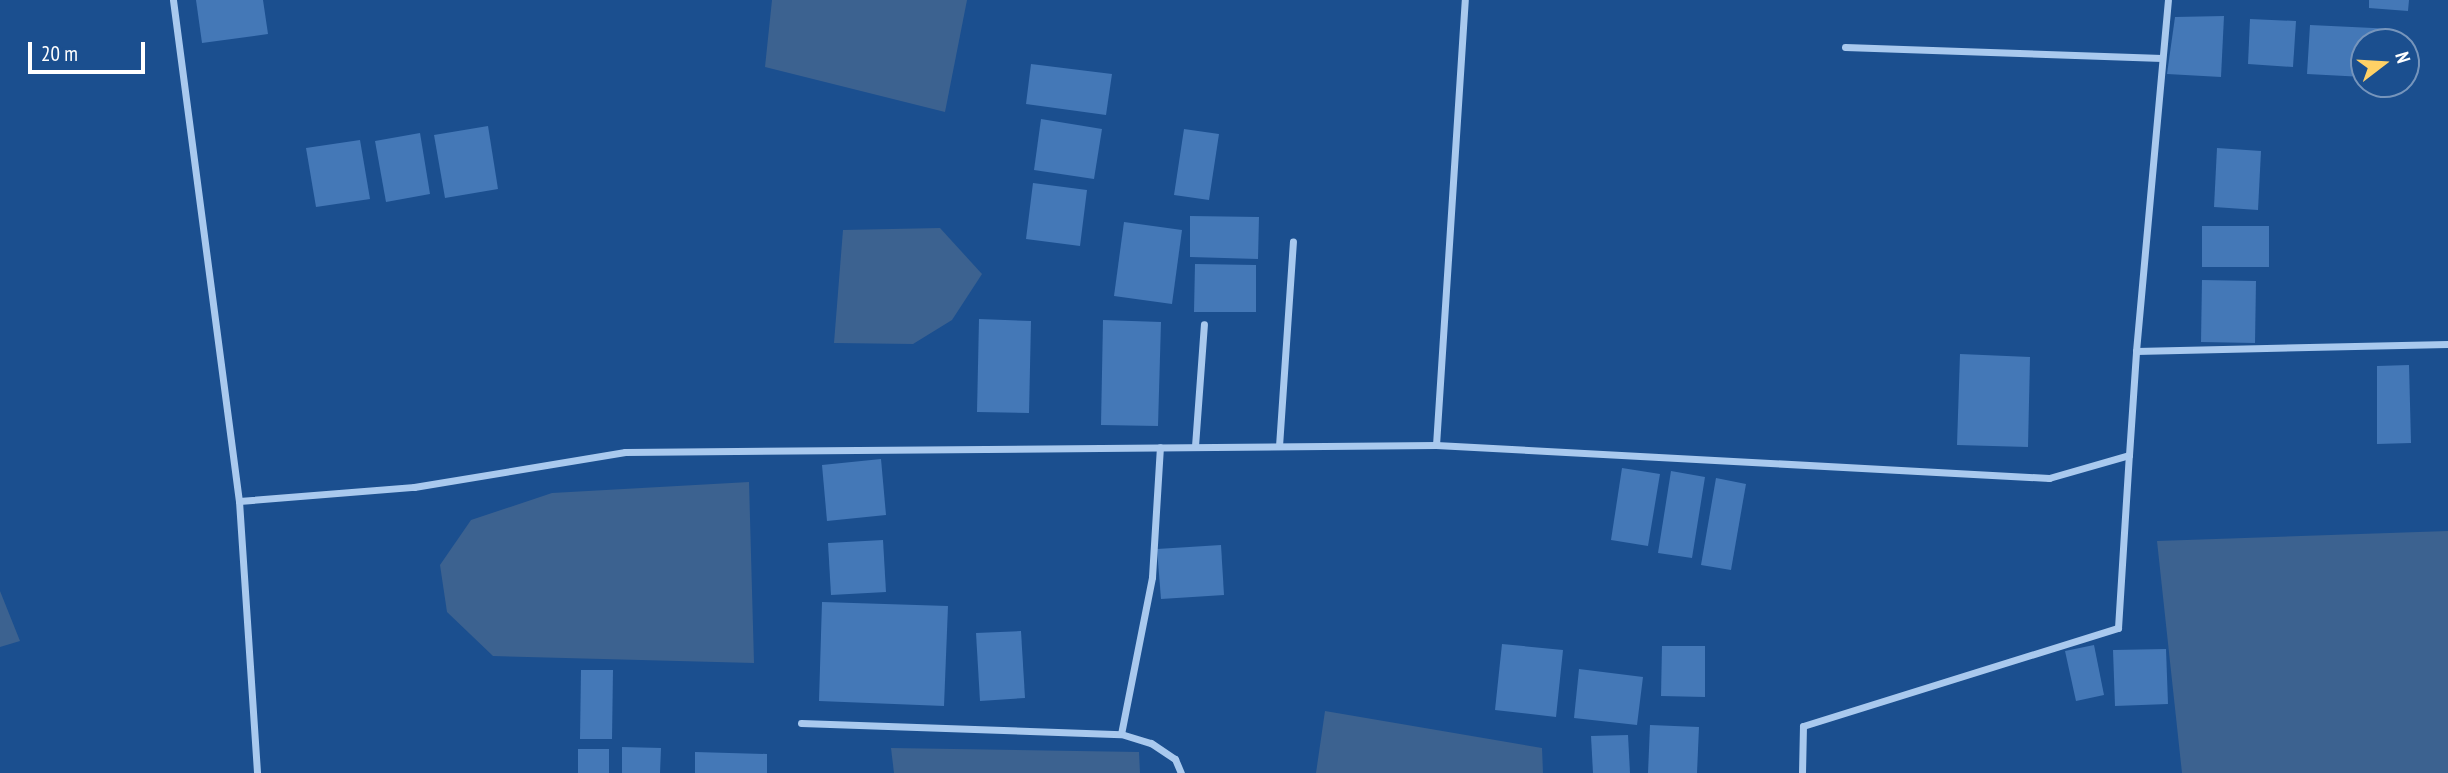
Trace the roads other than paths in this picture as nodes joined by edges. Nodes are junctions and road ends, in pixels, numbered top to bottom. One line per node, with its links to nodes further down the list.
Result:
1 (173, 0): 15 (street)
2 (1465, 0): 10 (street)
3 (2168, 0): 5 (street)
4 (1844, 47): 5 (street)
5 (2162, 58): 9 (street)
6 (1293, 241): 12 (street)
7 (1204, 324): 11 (street)
8 (2448, 344): 9 (street)
9 (2136, 351): 14 (street)
10 (1436, 445): 12 (street); 14 (street)
11 (1195, 446): 12 (street); 13 (street)
12 (1279, 446)
13 (1160, 447): 15 (street); 17 (street)
14 (2129, 455): 20 (street)
15 (239, 501): 18 (street)
16 (801, 723): 17 (street)
17 (1121, 734): 19 (street)
18 (257, 773)
19 (1181, 773)
20 (1802, 773)

